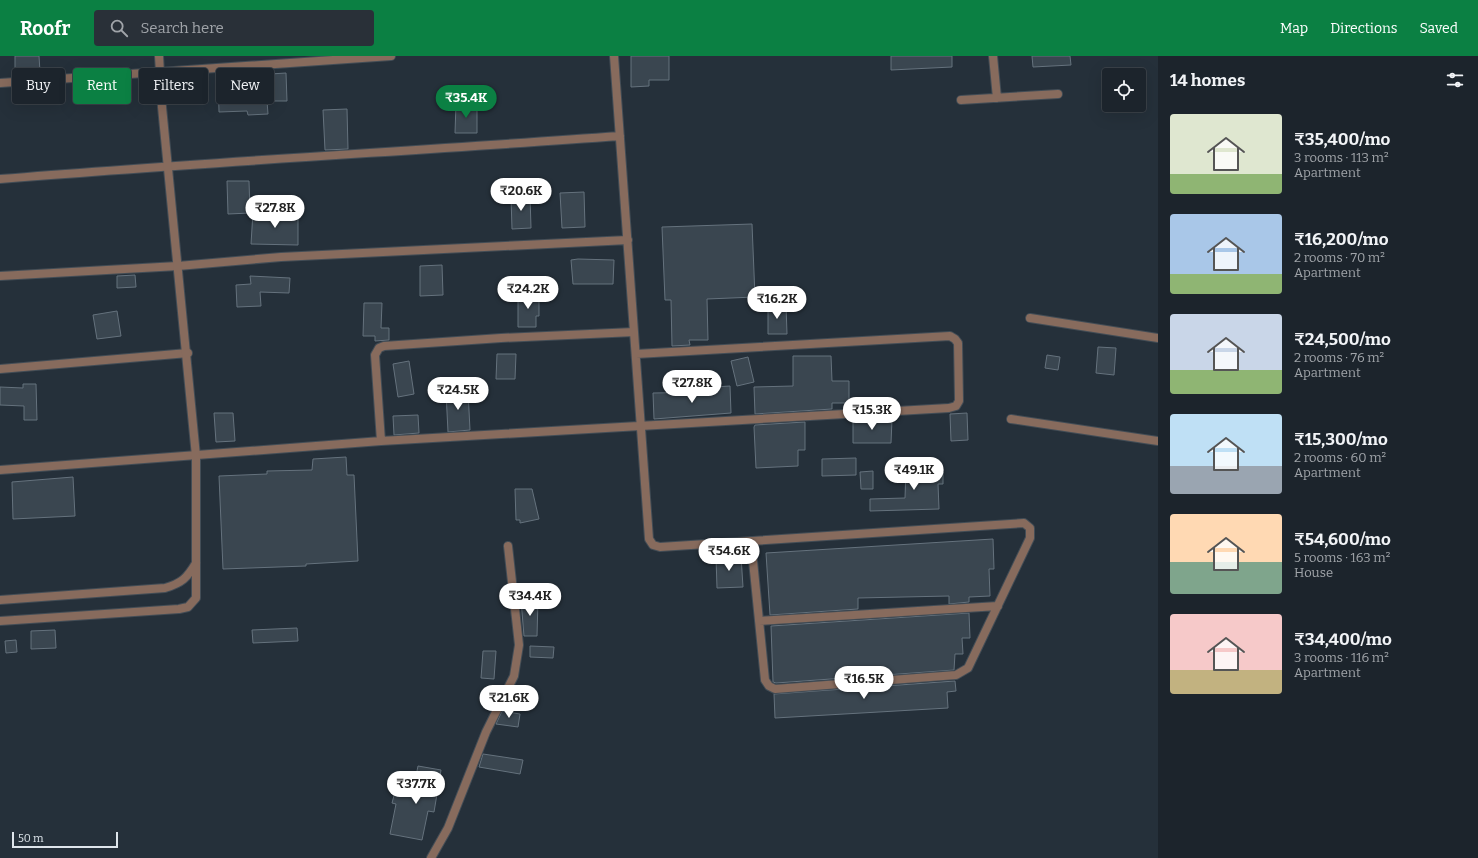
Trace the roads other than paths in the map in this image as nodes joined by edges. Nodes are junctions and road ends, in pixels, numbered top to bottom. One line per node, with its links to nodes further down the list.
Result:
1 (159, 56): 5 (street)
2 (391, 56): 6 (street)
3 (614, 56): 13 (street)
4 (993, 56): 10 (street)
5 (160, 68)
6 (208, 69)
7 (139, 73): 8 (street)
8 (0, 83)
9 (1058, 94): 10 (street)
10 (998, 98): 11 (street)
11 (961, 100)
12 (163, 104): 14 (street)
13 (620, 136): 14 (street); 16 (street)
14 (168, 165): 15 (street); 17 (street)
15 (0, 179)
16 (628, 240): 17 (street); 20 (street)
17 (178, 266): 18 (street); 22 (street)
18 (0, 276)
19 (1030, 318): 21 (street)
20 (634, 332): 23 (street); 27 (street)
21 (1158, 338)
22 (188, 353): 24 (street); 29 (street)
23 (636, 354): 26 (street); 26 (street)
24 (0, 370)
25 (1011, 419): 28 (street)
26 (641, 426): 27 (street); 31 (street)
27 (381, 441): 29 (street)
28 (1158, 441)
29 (196, 456): 30 (street); 33 (street)
30 (0, 470)
31 (751, 541): 35 (street); 37 (street)
32 (508, 546): 38 (street)
33 (197, 560): 34 (street); 36 (street)
34 (0, 600)
35 (998, 606): 37 (street); 37 (street)
36 (0, 621)
37 (760, 621)
38 (431, 858)

